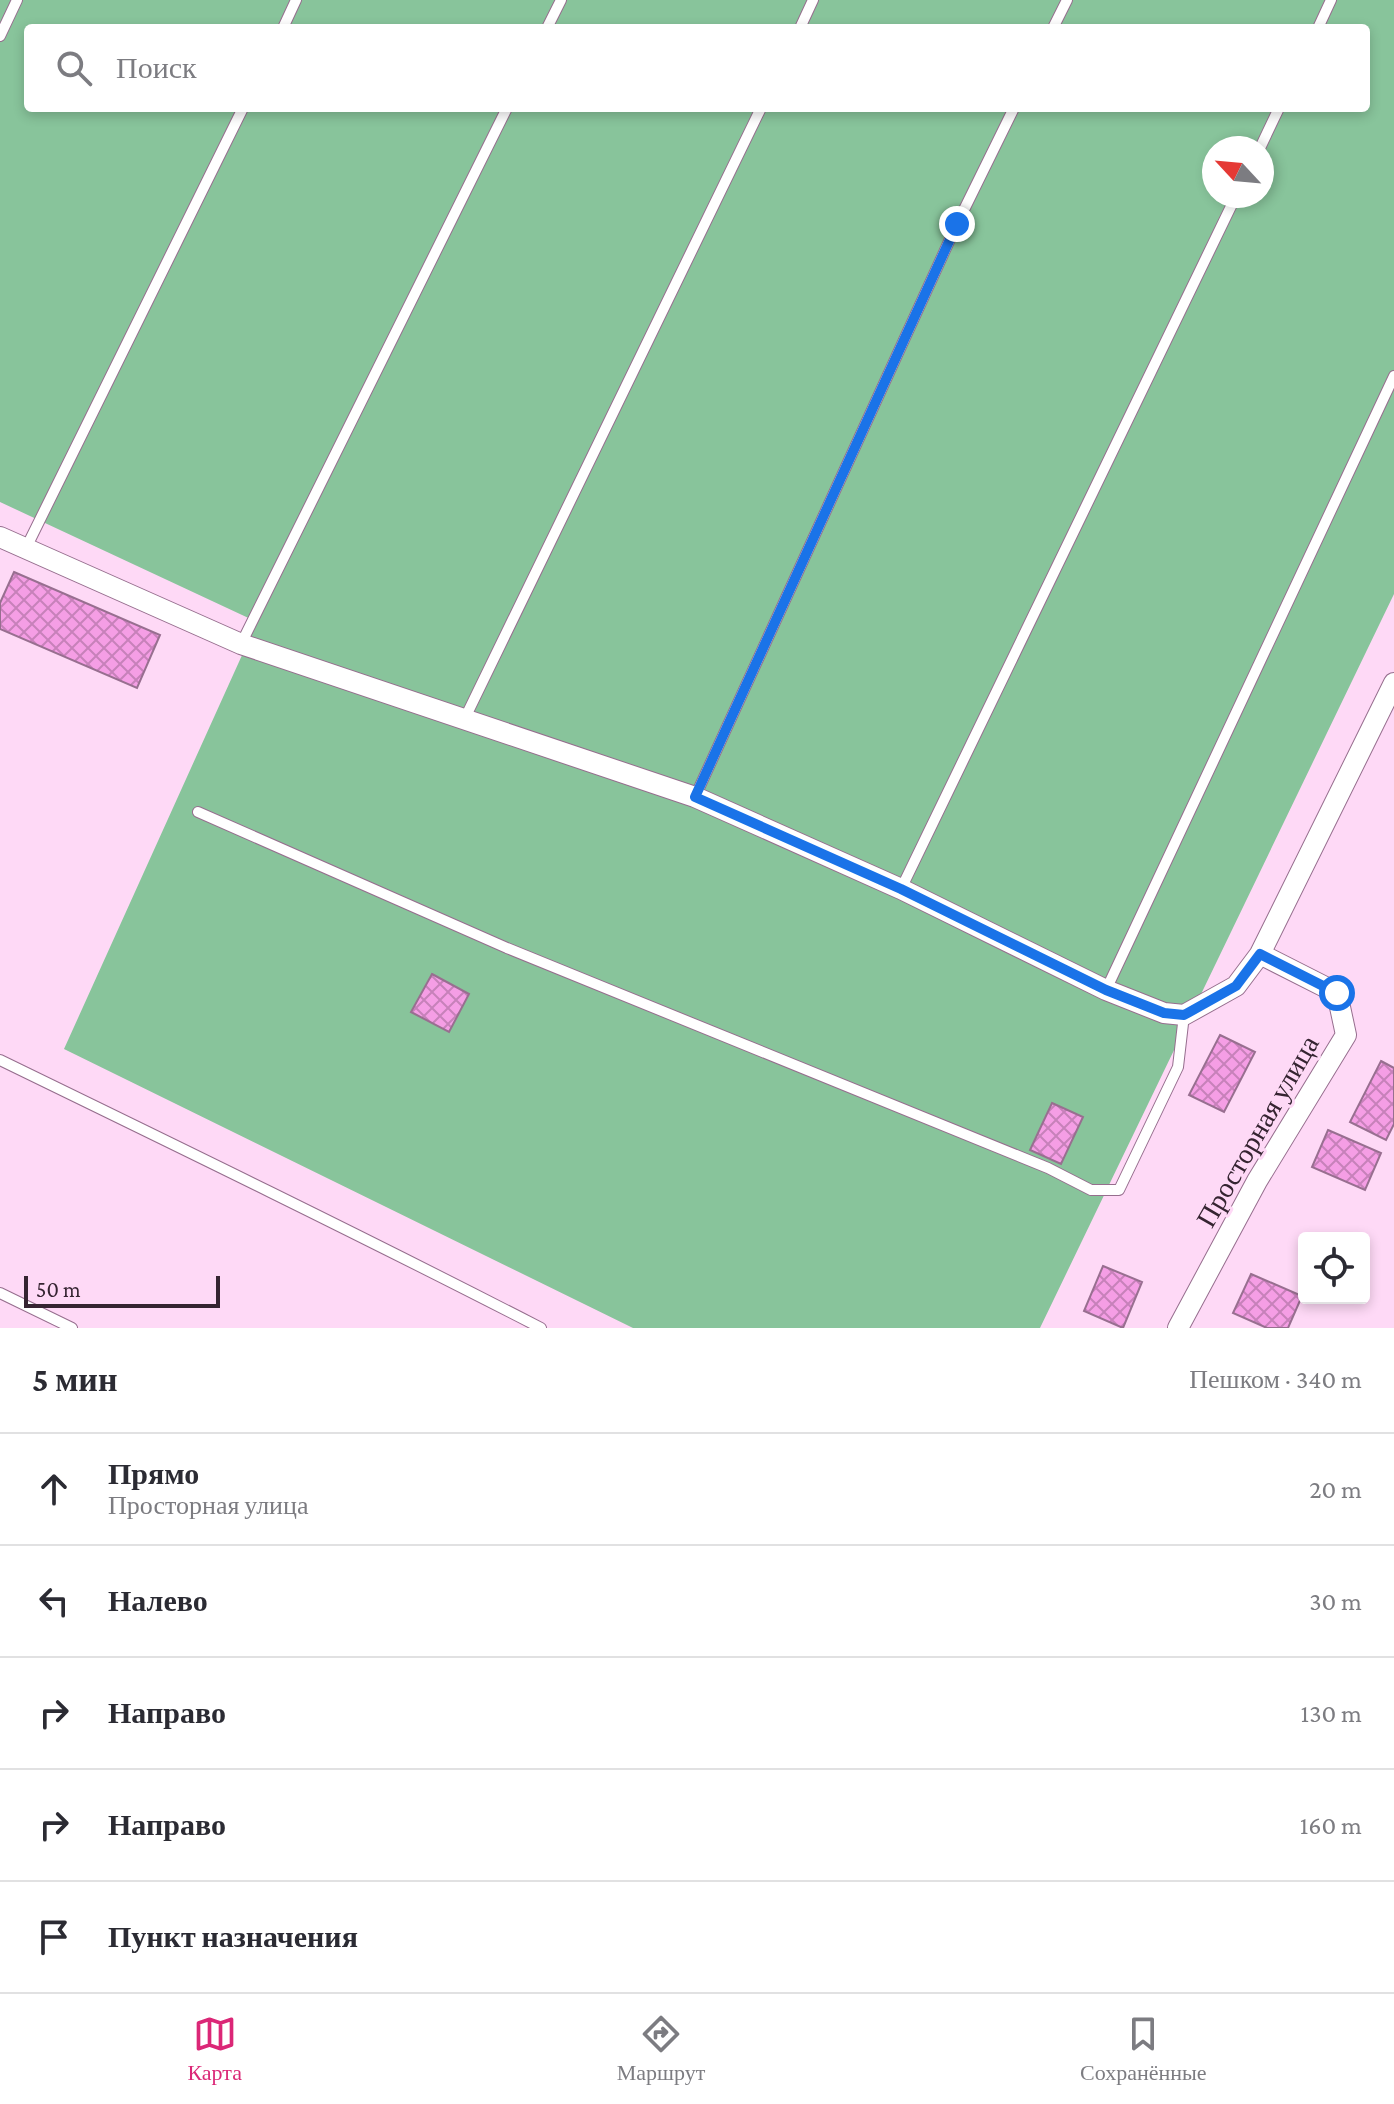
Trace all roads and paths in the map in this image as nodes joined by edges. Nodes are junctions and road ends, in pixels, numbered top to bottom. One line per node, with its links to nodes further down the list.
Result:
1 (17, 0): 12 (lane)
2 (296, 0): 7 (lane)
3 (561, 0): 8 (lane)
4 (813, 0): 9 (lane)
5 (1067, 0): 10 (lane)
6 (1331, 0): 11 (lane)
7 (285, 24)
8 (549, 24)
9 (802, 24)
10 (1055, 24)
11 (1320, 24)
12 (0, 36)
13 (241, 112): 22 (lane)
14 (505, 112): 23 (lane)
15 (759, 112): 25 (lane)
16 (1012, 112): 26 (lane)
17 (1277, 112): 18 (lane)
18 (1266, 136)
19 (1230, 208): 28 (lane)
20 (1394, 376): 30 (lane)
21 (0, 537): 22 (street)
22 (26, 548): 23 (street)
23 (241, 644): 25 (street)
24 (1394, 683): 29 (street)
25 (465, 718): 26 (street)
26 (695, 797): 28 (street)
27 (198, 812): 31 (lane)
28 (901, 889): 30 (street)
29 (1260, 954): 31 (street); 36 (street, Просторная улица)
30 (1106, 990): 31 (street)
31 (1184, 1015)
32 (0, 1060): 35 (lane)
33 (0, 1293): 34 (lane)
34 (72, 1328)
35 (541, 1328)
36 (1178, 1328)

